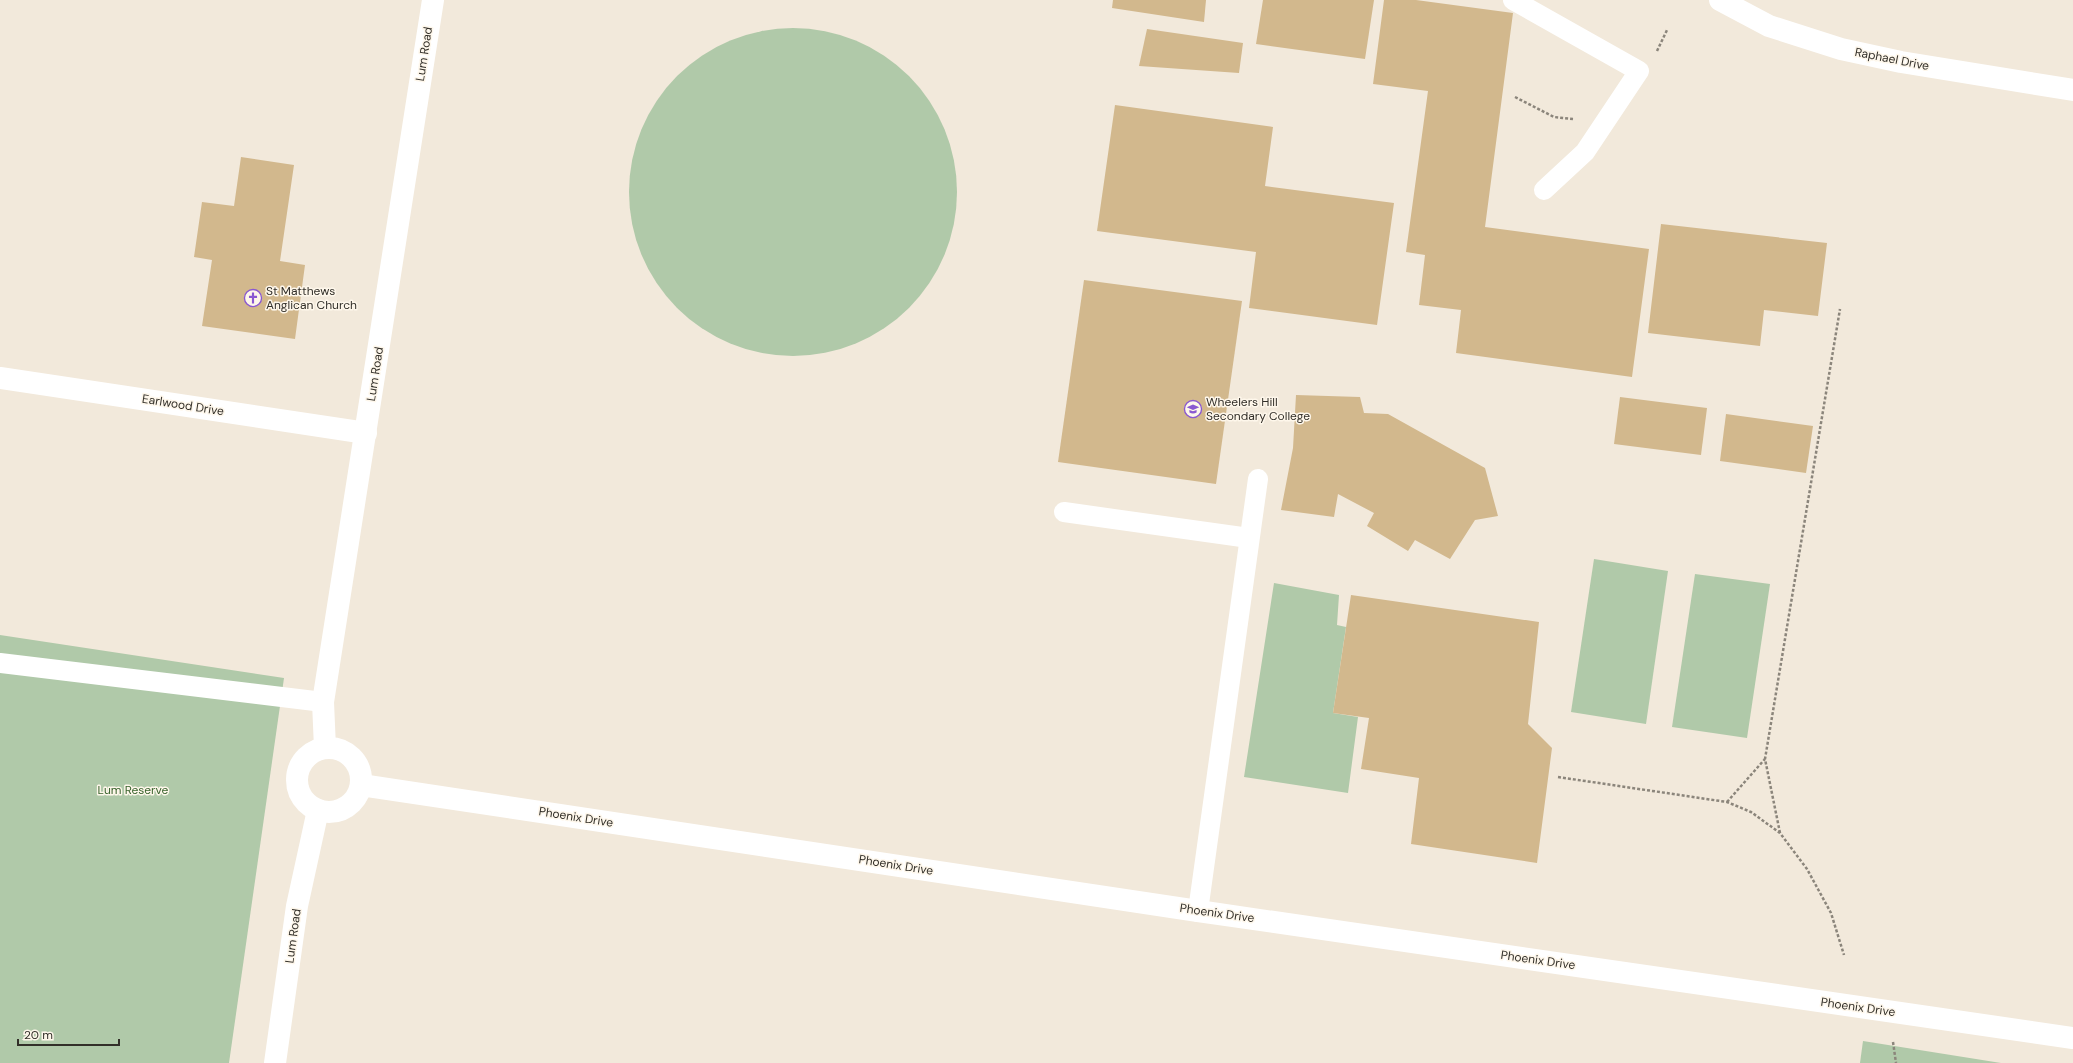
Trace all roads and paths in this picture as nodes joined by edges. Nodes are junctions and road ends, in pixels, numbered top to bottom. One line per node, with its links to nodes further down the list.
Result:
1 (433, 0): 8 (street, Lum Road)
2 (1513, 0): 5 (lane)
3 (1720, 0): 4 (street, Raphael Drive)
4 (2073, 90)
5 (1544, 190)
6 (1840, 309): 15 (path)
7 (0, 378): 8 (street, Earlwood Drive)
8 (366, 433): 13 (street, Lum Road)
9 (1258, 479): 11 (lane)
10 (1064, 512): 11 (lane)
11 (1249, 538): 21 (lane)
12 (0, 663): 13 (lane)
13 (323, 702): 14 (street, Lum Road)
14 (325, 748): 17 (street); 19 (street)
15 (1765, 759): 18 (path); 20 (path)
16 (1558, 777): 18 (path)
17 (361, 785): 19 (street); 21 (street, Phoenix Drive)
18 (1727, 802): 20 (path)
19 (318, 810): 24 (street, Lum Road)
20 (1780, 833): 22 (path)
21 (1198, 911): 23 (street, Phoenix Drive)
22 (1844, 955)
23 (2073, 1038)
24 (275, 1063)

